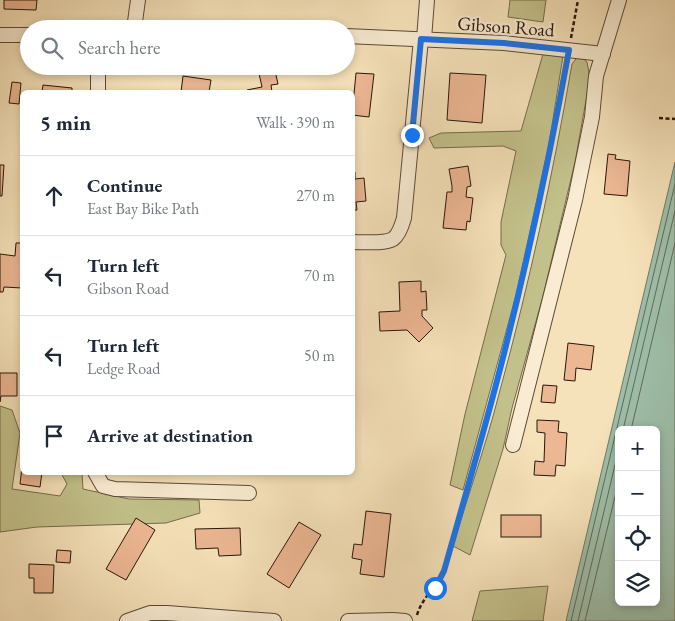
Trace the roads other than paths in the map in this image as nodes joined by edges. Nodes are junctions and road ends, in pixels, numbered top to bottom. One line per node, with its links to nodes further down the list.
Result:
1 (138, 0): 4 (street)
2 (427, 0): 8 (street)
3 (619, 0): 9 (street)
4 (135, 20)
5 (0, 35): 6 (street)
6 (20, 35)
7 (355, 36): 8 (street, Gibson Road)
8 (422, 39): 9 (street, Gibson Road); 12 (street)
9 (603, 54): 13 (street)
10 (98, 75): 11 (street)
11 (98, 90)
12 (355, 242)
13 (512, 445)
14 (97, 475): 15 (street)
15 (249, 493)
16 (127, 621): 17 (street)
17 (274, 621)
18 (348, 621): 19 (street)
19 (405, 621)

